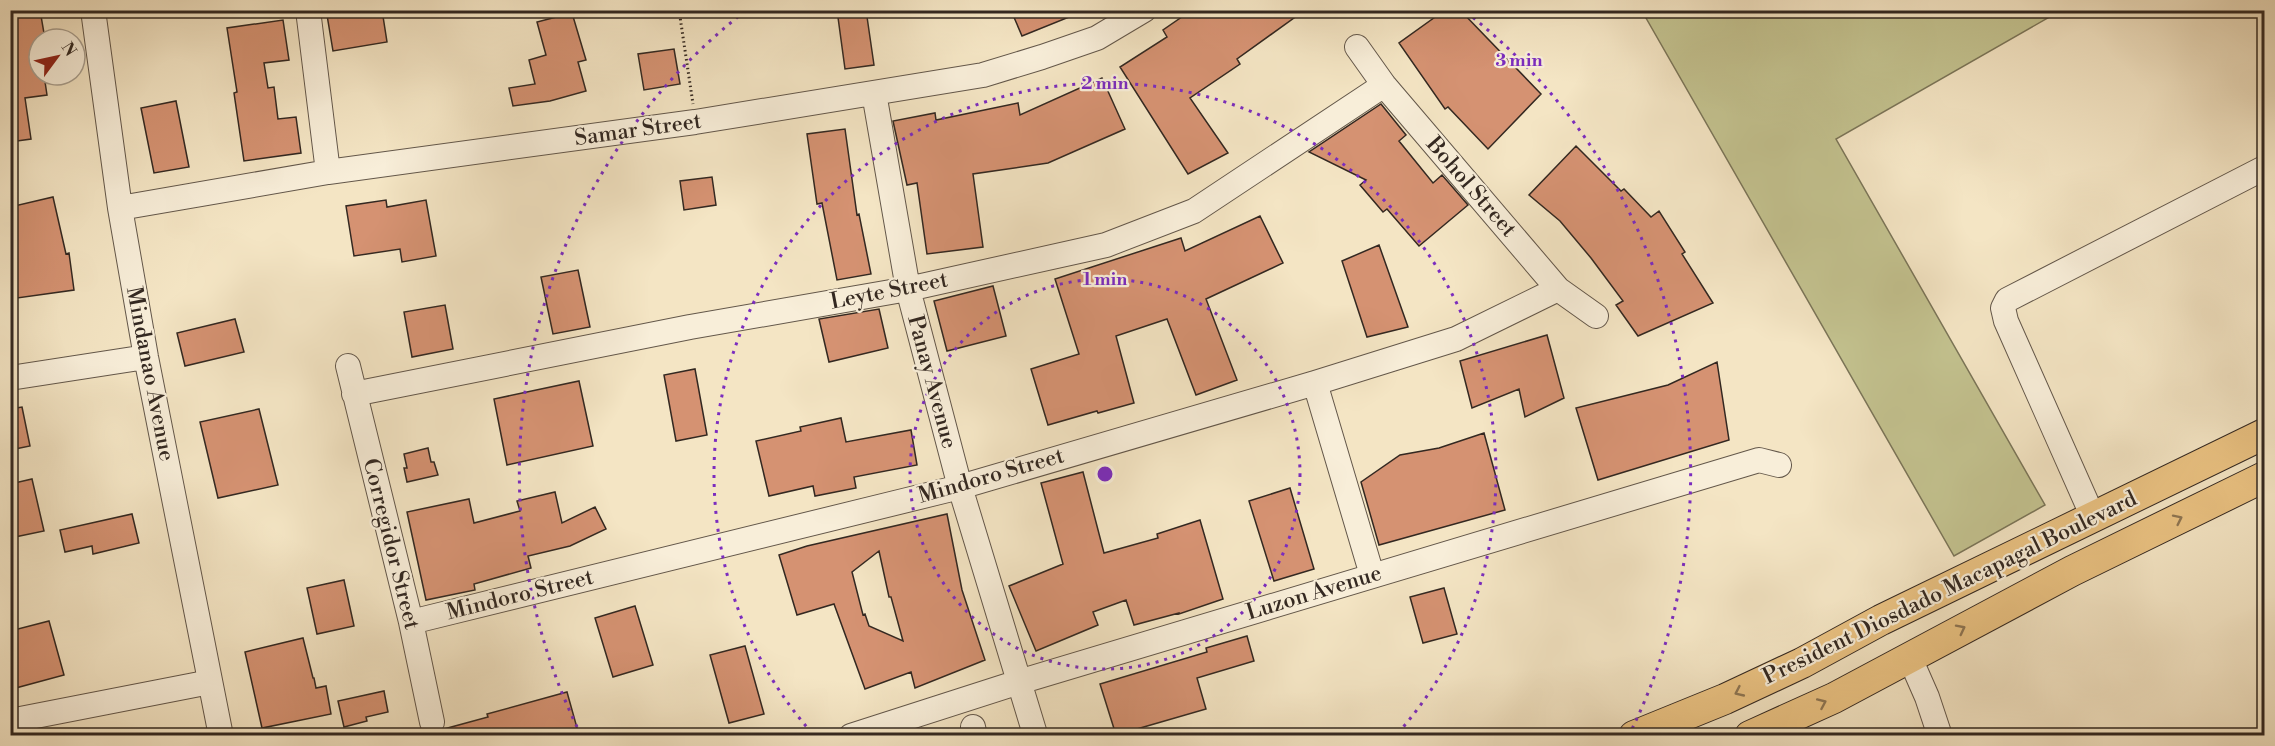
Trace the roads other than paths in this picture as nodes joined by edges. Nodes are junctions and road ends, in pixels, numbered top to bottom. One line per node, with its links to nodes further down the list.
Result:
1 (93, 10): 9 (street, Mindanao Avenue)
2 (308, 10): 8 (street)
3 (1144, 10): 6 (street, Samar Street)
4 (1357, 47): 5 (street, Bohol Street)
5 (1384, 85): 10 (street, Leyte Street); 11 (street, Bohol Street)
6 (874, 93): 8 (street, Samar Street); 10 (street, Panay Avenue)
7 (2265, 168): 22 (street)
8 (328, 172): 9 (street, Samar Street)
9 (120, 208): 13 (street, Mindanao Avenue)
10 (908, 289): 17 (street, Leyte Street); 21 (street, Panay Avenue)
11 (1558, 289): 12 (street, Bohol Street); 16 (street, Mindoro Street)
12 (1596, 316)
13 (146, 357): 15 (street); 28 (street, Mindanao Avenue)
14 (348, 366): 17 (street, Corregidor Street)
15 (10, 378)
16 (1315, 383): 21 (street, Mindoro Street); 25 (street)
17 (354, 394): 26 (street, Corregidor Street)
18 (2265, 434): 22 (main road, President Diosdado Macapagal Boulevard)
19 (1779, 465): 25 (street, Luzon Avenue)
20 (2265, 477): 24 (main road, President Diosdado Macapagal Boulevard, one-way to 20)
21 (960, 487): 26 (street, Mindoro Street); 29 (street, Panay Avenue)
22 (2093, 517): 23 (main road, President Diosdado Macapagal Boulevard)
23 (2055, 535): 24 (main road); 35 (main road, President Diosdado Macapagal Boulevard, one-way to 35)
24 (2072, 571): 27 (main road, President Diosdado Macapagal Boulevard, one-way to 24)
25 (1372, 575): 29 (street, Luzon Avenue)
26 (411, 622): 31 (street, Corregidor Street)
27 (1910, 656): 36 (main road, President Diosdado Macapagal Boulevard, one-way to 27); 37 (street)
28 (210, 682): 30 (street); 33 (street, Mindanao Avenue)
29 (1019, 682): 32 (street, Panay Avenue); 34 (street, Luzon Avenue)
30 (10, 721)
31 (432, 722)
32 (1035, 734)
33 (221, 735)
34 (851, 735)
35 (1634, 735)
36 (1750, 735)
37 (1940, 735)

